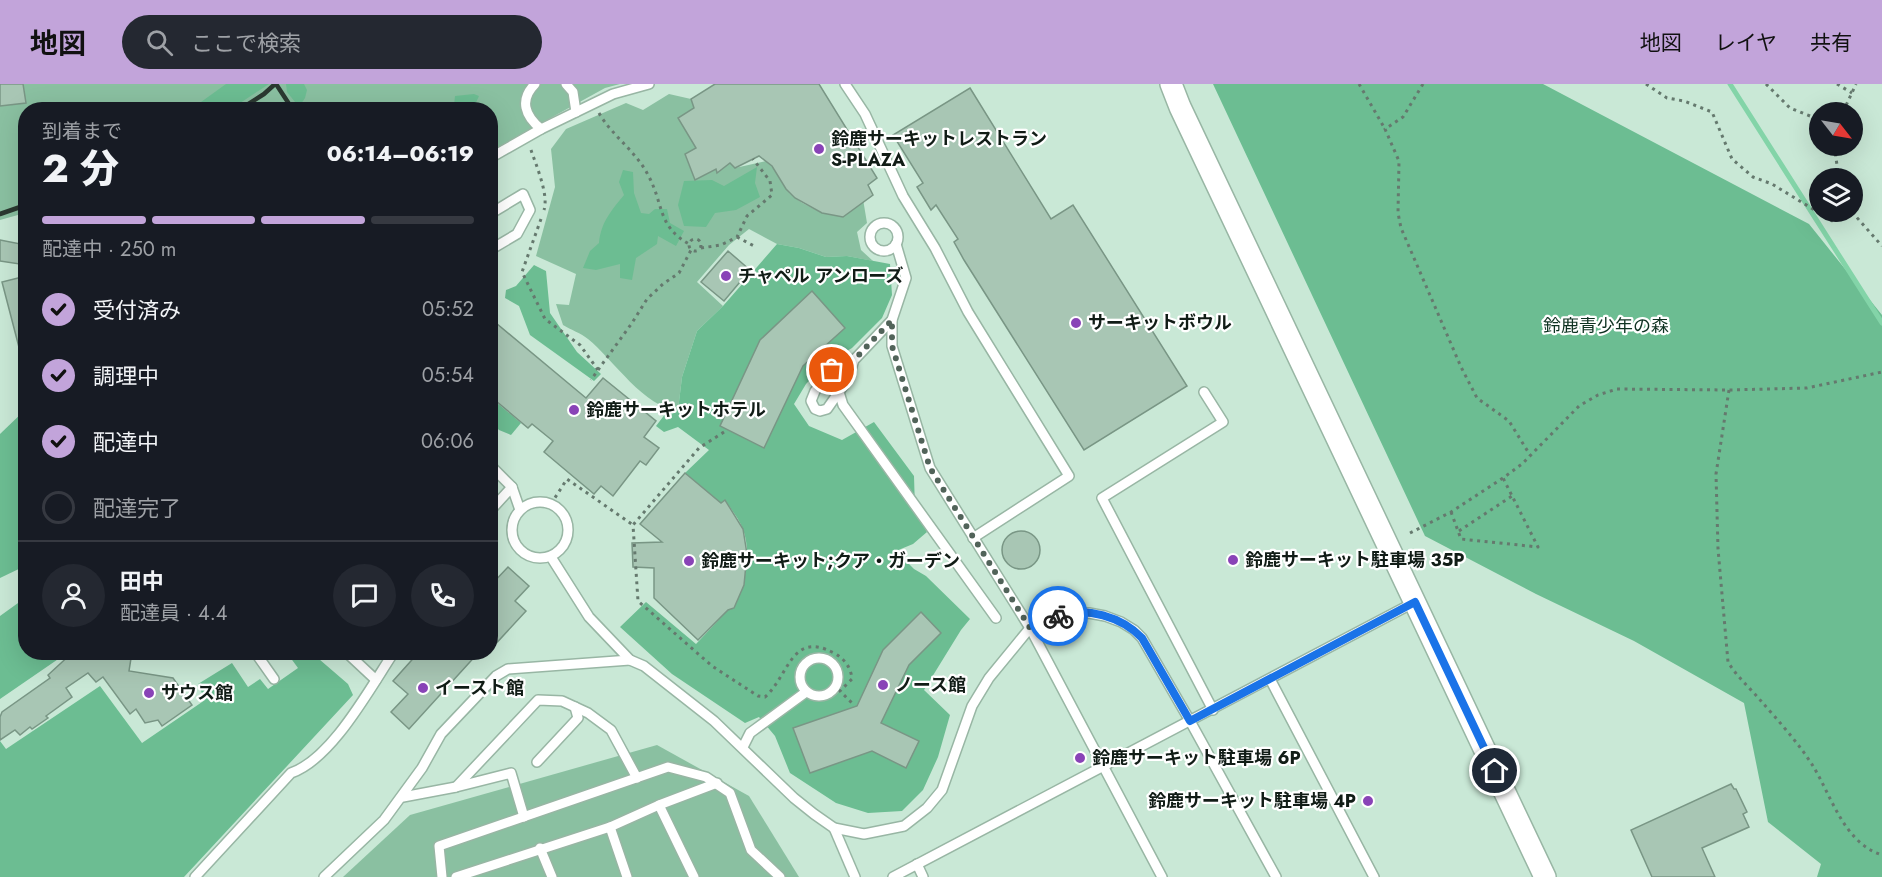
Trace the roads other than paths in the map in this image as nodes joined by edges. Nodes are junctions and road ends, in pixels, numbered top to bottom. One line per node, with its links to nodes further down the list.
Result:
1 (535, 84): 7 (lane)
2 (566, 84): 6 (lane)
3 (648, 84): 6 (lane)
4 (845, 84): 20 (lane)
5 (1171, 84): 22 (street)
6 (576, 112): 7 (lane)
7 (541, 129): 8 (lane)
8 (498, 153)
9 (498, 209): 11 (lane)
10 (896, 244): 12 (lane)
11 (498, 245)
12 (892, 320): 13 (lane); 20 (lane)
13 (854, 360): 14 (lane); 14 (lane)
14 (839, 392): 23 (lane)
15 (1204, 392): 34 (lane)
16 (498, 473): 17 (lane)
17 (512, 487): 18 (lane); 19 (lane)
18 (498, 502)
19 (520, 510): 21 (lane); 21 (lane)
20 (974, 538): 24 (lane)
21 (551, 557): 28 (lane)
22 (1415, 602): 29 (lane); 63 (street)
23 (996, 618)
24 (1030, 628): 35 (lane); 38 (lane); 46 (lane)
25 (260, 660): 30 (lane)
26 (355, 660): 31 (lane)
27 (389, 660): 31 (lane)
28 (630, 660): 36 (lane); 42 (lane)
29 (1270, 679): 34 (lane); 62 (lane)
30 (274, 680)
31 (376, 680): 49 (lane)
32 (806, 692): 32 (lane); 36 (lane)
33 (575, 707): 37 (lane); 39 (lane); 41 (lane)
34 (1213, 710): 35 (lane)
35 (1190, 721): 38 (lane); 61 (lane)
36 (743, 747): 46 (lane)
37 (537, 762)
38 (1102, 766): 48 (lane); 60 (lane)
39 (637, 778): 40 (lane); 44 (lane)
40 (717, 783): 43 (lane); 56 (lane)
41 (456, 787): 42 (lane); 44 (lane)
42 (403, 797): 50 (lane)
43 (659, 805): 45 (lane); 55 (lane)
44 (524, 817): 51 (lane)
45 (610, 827): 47 (lane); 54 (lane)
46 (834, 828): 57 (lane)
47 (540, 848): 52 (lane); 53 (lane)
48 (917, 864): 58 (lane); 59 (lane)
49 (195, 877)
50 (324, 877)
51 (442, 877)
52 (456, 877)
53 (552, 877)
54 (627, 877)
55 (694, 877)
56 (780, 877)
57 (855, 877)
58 (893, 877)
59 (923, 877)
60 (1162, 877)
61 (1275, 877)
62 (1374, 877)
63 (1545, 877)

